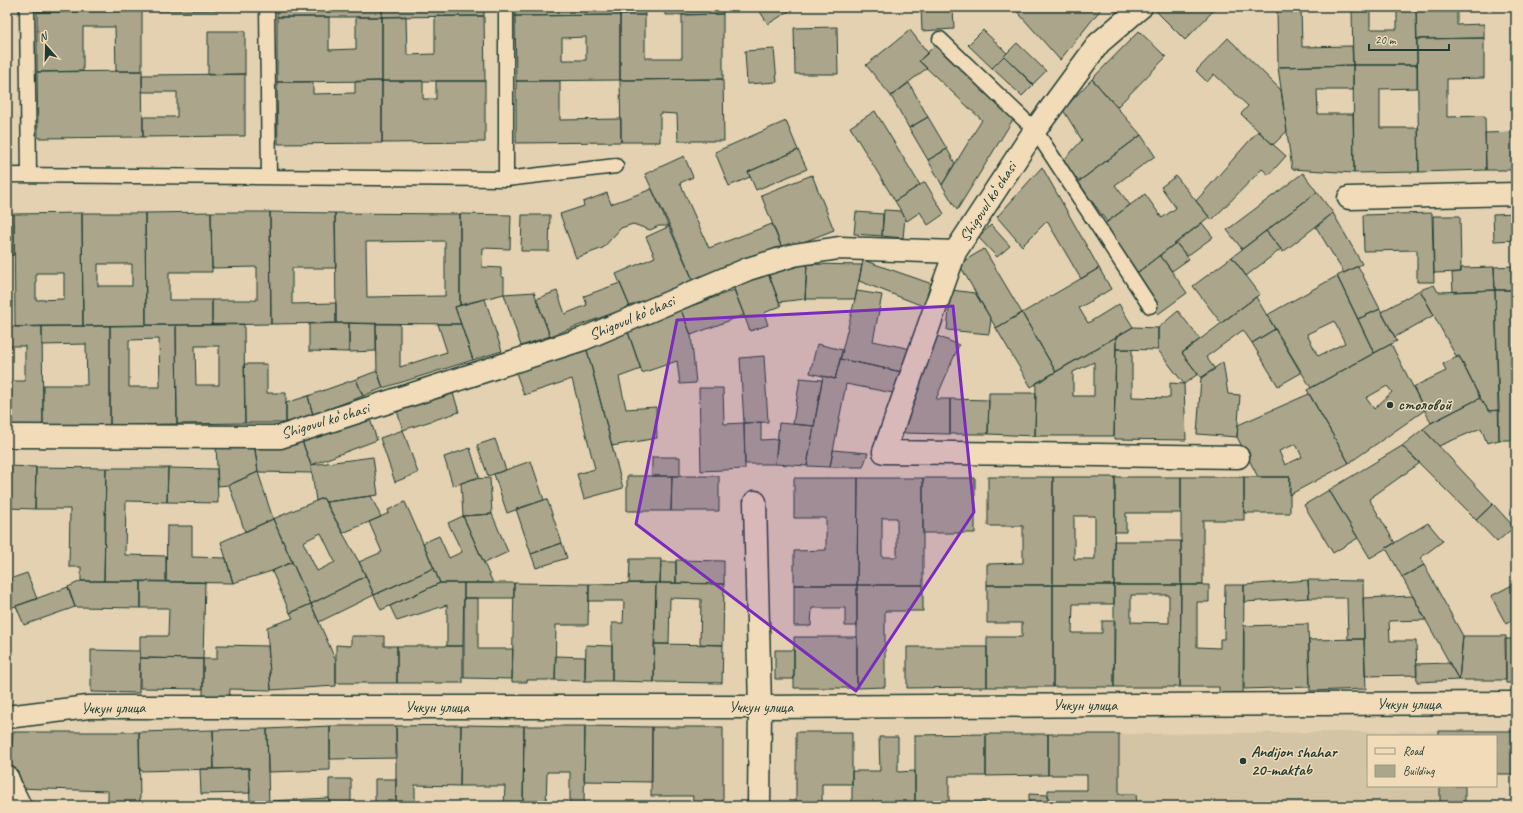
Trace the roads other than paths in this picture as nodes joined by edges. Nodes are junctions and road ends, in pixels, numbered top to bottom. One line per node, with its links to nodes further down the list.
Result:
1 (27, 7): 9 (lane)
2 (267, 7): 10 (lane)
3 (506, 7): 11 (lane)
4 (1141, 7): 6 (street, Shigovul koʻchasi)
5 (940, 39): 6 (lane)
6 (1035, 130): 14 (street, Shigovul koʻchasi); 15 (lane)
7 (616, 166): 11 (lane)
8 (7, 175): 9 (lane)
9 (29, 175): 10 (lane)
10 (269, 178): 11 (lane)
11 (506, 179)
12 (1516, 194): 13 (street)
13 (1349, 198)
14 (955, 252): 16 (street, Shigovul koʻchasi); 17 (street)
15 (1150, 306)
16 (7, 436)
17 (1238, 457)
18 (755, 502): 20 (street)
19 (1516, 703): 20 (street, Учкун улица)
20 (760, 707): 21 (street, Учкун улица); 24 (street)
21 (7, 717)
22 (7, 777): 23 (street)
23 (20, 806)
24 (759, 806)

